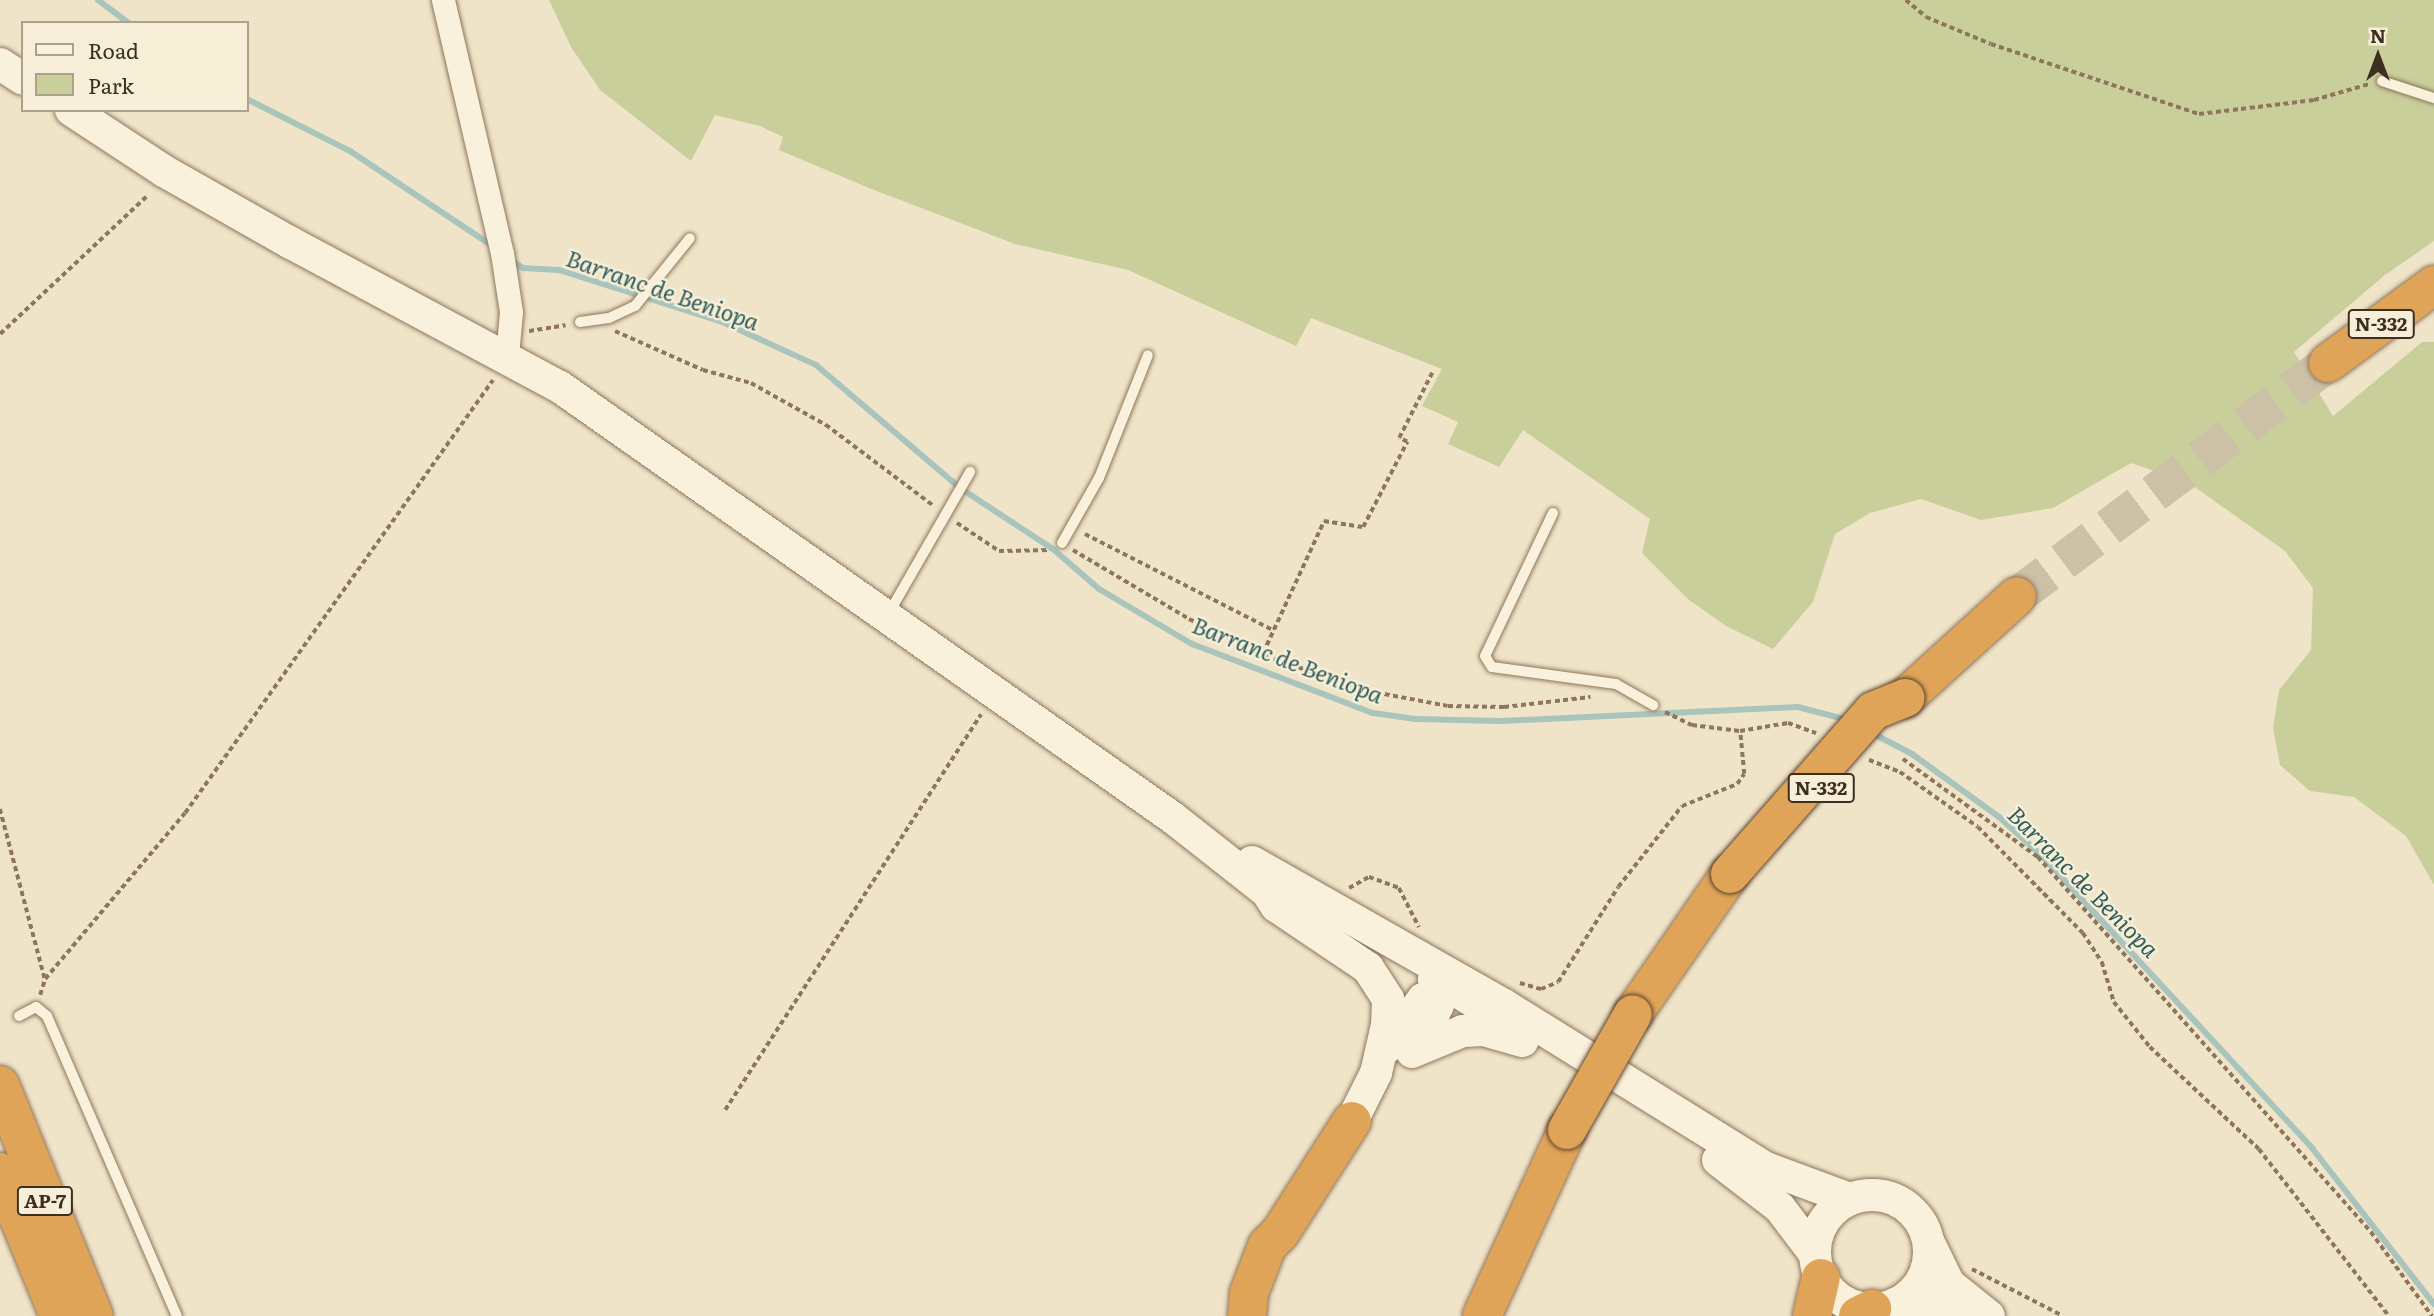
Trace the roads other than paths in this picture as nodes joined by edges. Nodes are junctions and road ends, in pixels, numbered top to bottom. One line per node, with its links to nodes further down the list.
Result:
1 (443, 0): 10 (street)
2 (0, 64): 3 (street)
3 (21, 78)
4 (2382, 81): 5 (lane)
5 (2434, 98)
6 (74, 112): 10 (street)
7 (690, 238): 9 (lane)
8 (2434, 285): 12 (highway, N-332)
9 (580, 322)
10 (508, 345): 17 (street)
11 (1148, 355): 15 (lane)
12 (2328, 363)
13 (970, 472): 17 (lane)
14 (1553, 513): 18 (lane)
15 (1062, 542)
16 (2017, 596): 29 (highway, bridge)
17 (887, 615): 19 (street)
18 (1653, 705)
19 (1173, 818): 20 (street); 21 (street)
20 (1267, 892): 22 (street); 26 (street)
21 (1301, 892): 22 (street); 30 (street)
22 (1438, 991): 24 (street); 25 (street); 26 (street); 30 (street)
23 (19, 1016): 40 (lane)
24 (1522, 1041): 25 (street); 35 (street)
25 (1418, 1048): 28 (street)
26 (1382, 1055): 28 (street)
27 (0, 1085): 39 (highway, AP-7)
28 (1352, 1121): 33 (highway)
29 (1574, 1133): 43 (highway); 44 (highway)
30 (1745, 1154): 32 (street)
31 (0, 1172): 38 (highway, AP-7)
32 (1850, 1199): 34 (street); 35 (street)
33 (1280, 1233): 41 (highway); 42 (highway)
34 (1933, 1255): 36 (street); 37 (street)
35 (1818, 1266): 36 (street); 45 (highway)
36 (1875, 1310): 37 (street)
37 (1970, 1315)
38 (59, 1316)
39 (94, 1316)
40 (177, 1316)
41 (1247, 1316)
42 (1269, 1316)
43 (1482, 1316)
44 (1499, 1316)
45 (1812, 1316)

